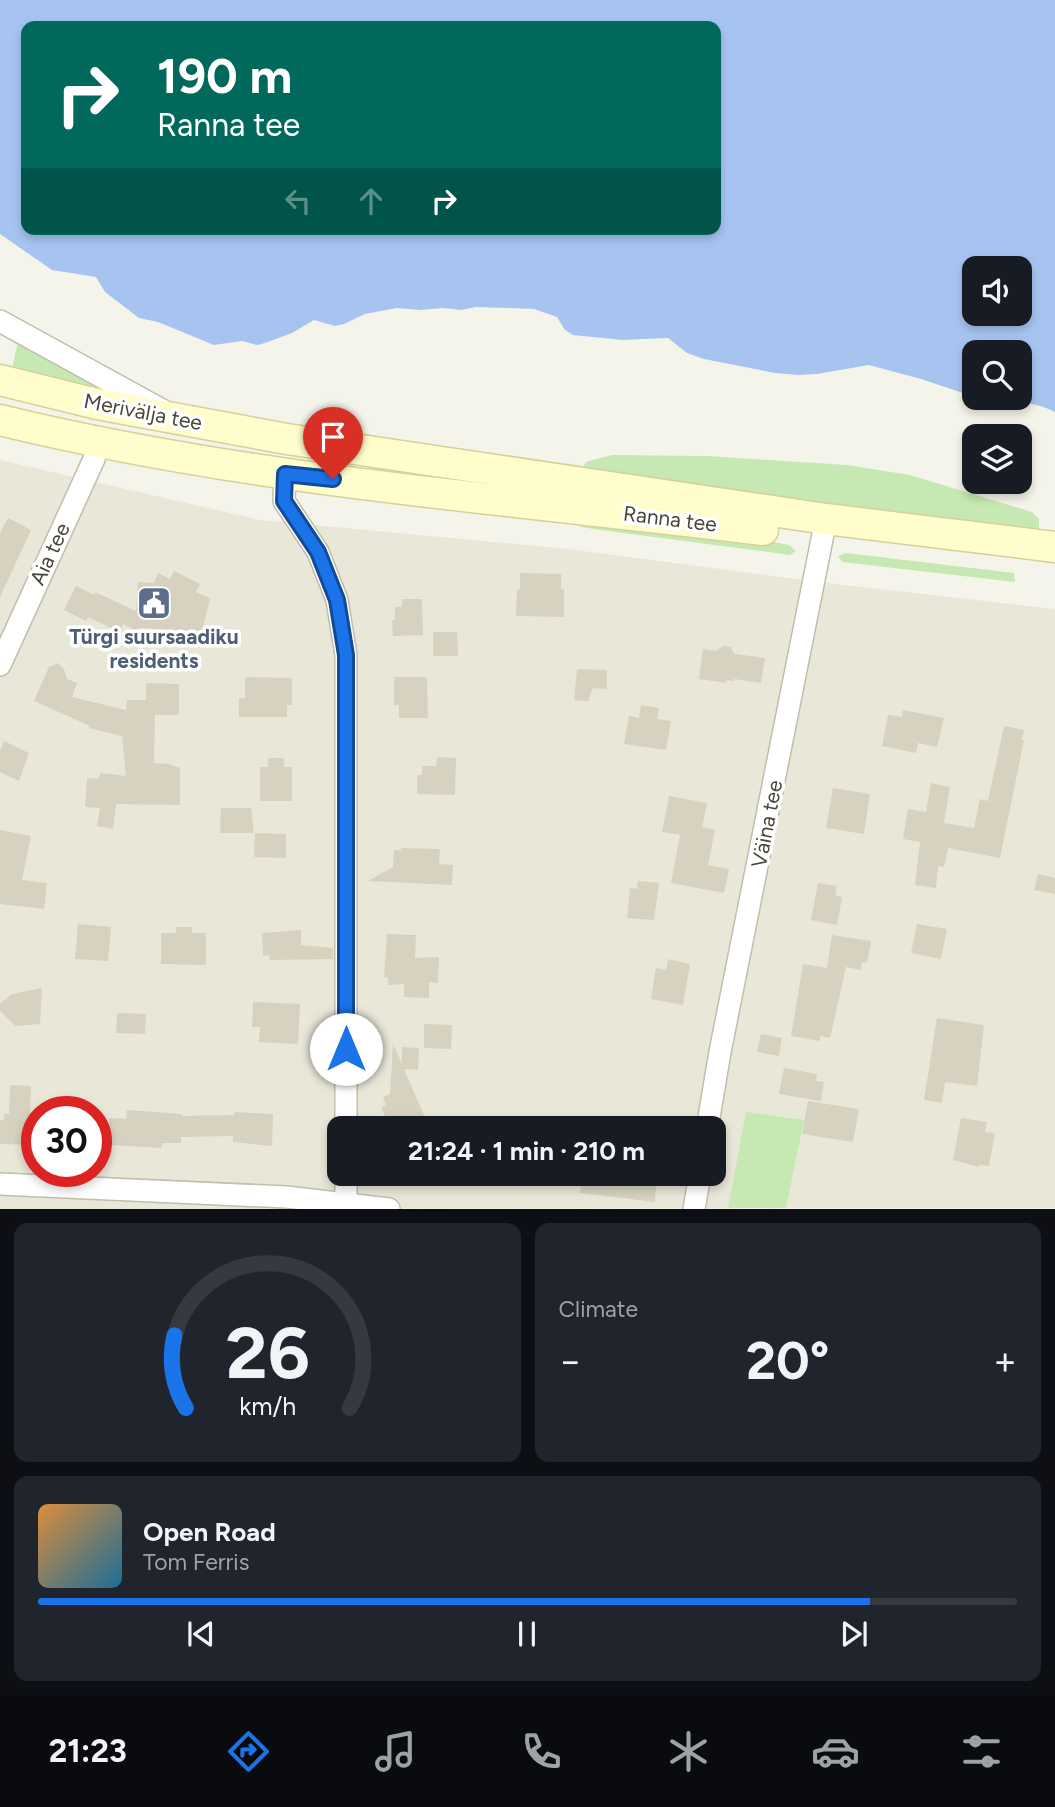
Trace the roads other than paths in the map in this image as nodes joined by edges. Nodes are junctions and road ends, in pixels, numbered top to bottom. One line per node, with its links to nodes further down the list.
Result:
1 (0, 321): 4 (street)
2 (0, 380): 4 (main road, Merivälja tee)
3 (0, 420): 6 (main road, Merivälja tee)
4 (180, 420): 5 (main road, Merivälja tee)
5 (287, 439): 8 (main road, Ranna tee)
6 (97, 443): 7 (main road, Merivälja tee); 11 (street, Aia tee)
7 (285, 474): 8 (main road, Ranna tee); 12 (street)
8 (824, 528): 9 (main road, Ranna tee); 10 (main road, Ranna tee); 13 (street, Väina tee)
9 (1055, 547)
10 (1055, 566)
11 (0, 665)
12 (346, 1116)
13 (709, 1116)
14 (0, 1184): 17 (street)
15 (346, 1186): 18 (street)
16 (698, 1186): 20 (street)
17 (285, 1203): 18 (street)
18 (346, 1203): 19 (street)
19 (389, 1209)
20 (694, 1209)

